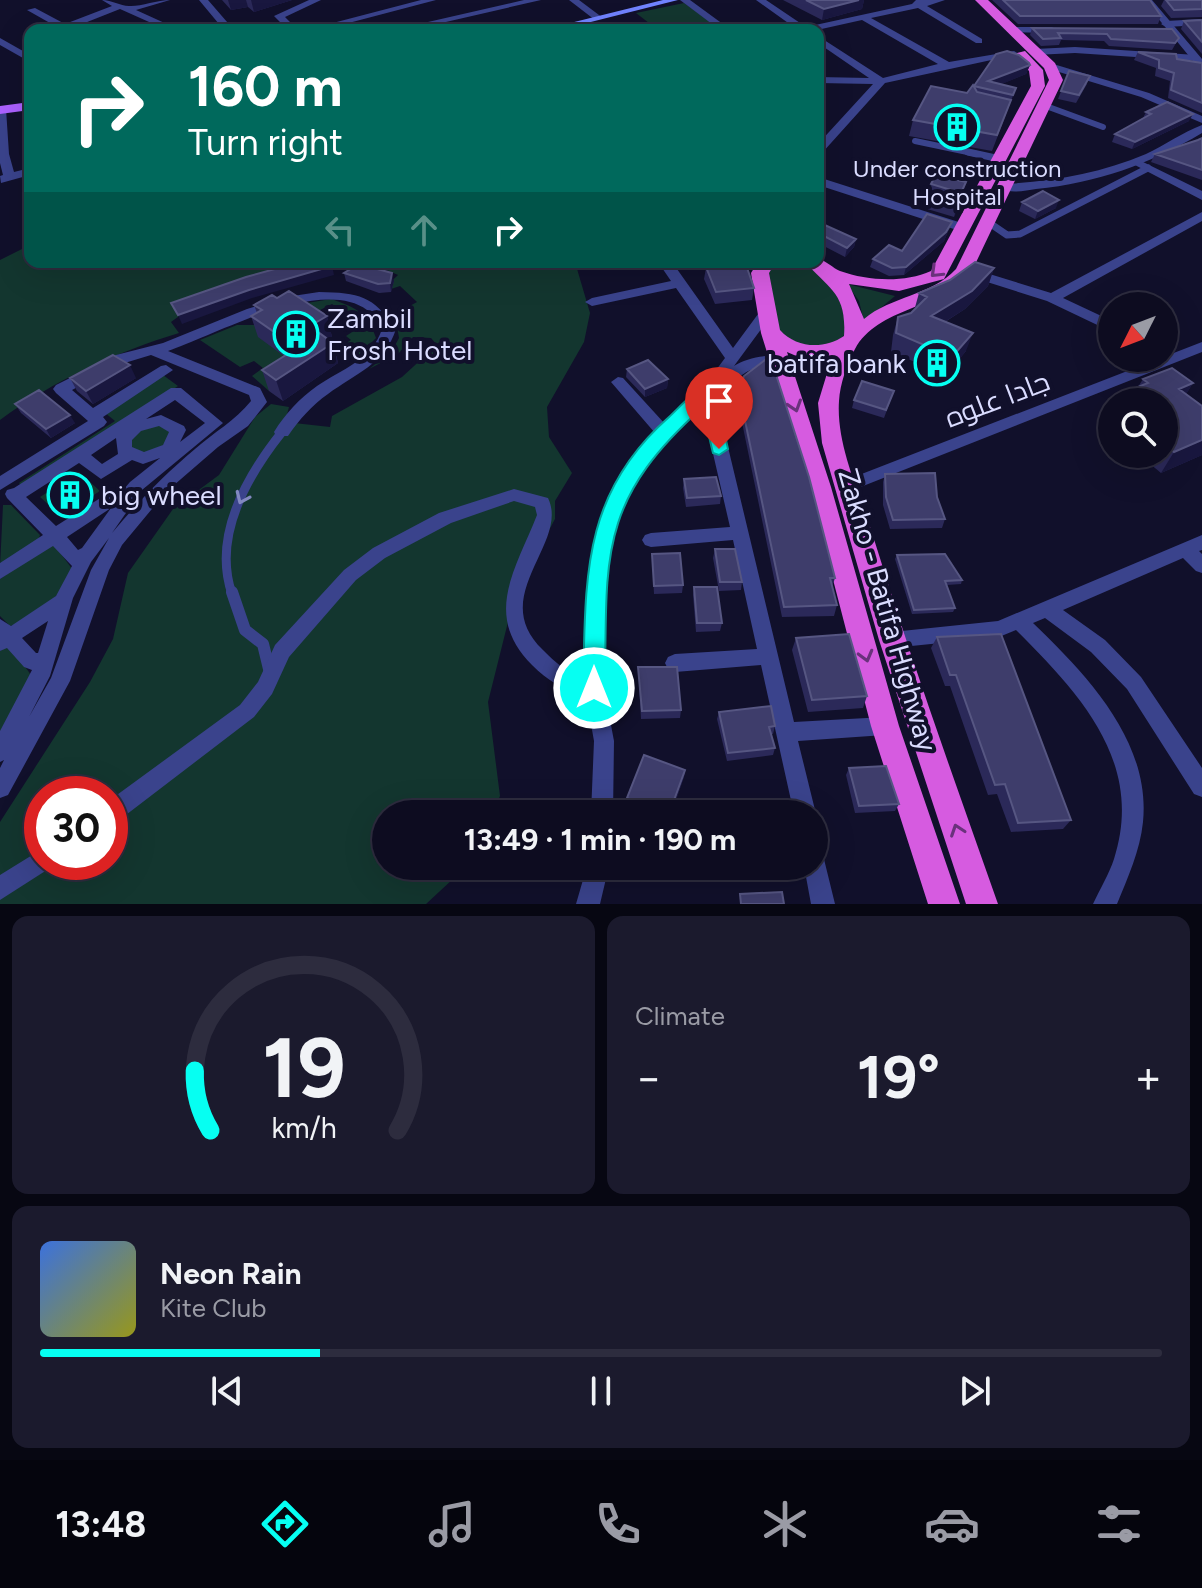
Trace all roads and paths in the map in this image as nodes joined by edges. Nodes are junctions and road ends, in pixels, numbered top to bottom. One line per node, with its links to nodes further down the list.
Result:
1 (106, 0): 16 (street)
2 (166, 0): 16 (street)
3 (203, 0): 25 (street)
4 (317, 0): 26 (street)
5 (432, 0): 19 (street)
6 (537, 0): 29 (street)
7 (573, 0): 20 (street)
8 (674, 0): 20 (main road)
9 (684, 0): 32 (street)
10 (760, 0): 33 (street)
11 (941, 0): 15 (street)
12 (965, 0): 42 (highway)
13 (981, 0): 36 (highway)
14 (1147, 0): 35 (street)
15 (915, 3): 18 (street); 39 (street)
16 (125, 7): 23 (street); 24 (street)
17 (32, 10): 22 (street)
18 (866, 12): 34 (street); 44 (street)
19 (362, 17): 27 (street); 28 (street)
20 (594, 19): 30 (main road); 31 (street)
21 (1202, 22): 35 (street)
22 (56, 24)
23 (78, 24)
24 (162, 24)
25 (224, 24)
26 (287, 24)
27 (335, 24)
28 (370, 24)
29 (426, 24)
30 (573, 24)
31 (599, 24)
32 (718, 24)
33 (795, 24)
34 (824, 24)
35 (1165, 28): 43 (street)
36 (1010, 30): 37 (street); 42 (highway)
37 (1067, 30)
38 (0, 41): 41 (street)
39 (979, 41)
40 (824, 43): 47 (street)
41 (24, 53)
42 (1027, 53): 43 (street); 44 (street); 45 (highway); 51 (highway)
43 (1198, 57)
44 (947, 65): 47 (street)
45 (1050, 66): 48 (highway); 52 (street)
46 (824, 80): 47 (street)
47 (881, 81): 57 (street)
48 (1046, 106): 53 (highway); 54 (lane)
49 (24, 107): 50 (main road)
50 (1, 110): 60 (street)
51 (1017, 114): 53 (highway); 58 (highway)
52 (1202, 120)
53 (1038, 122): 62 (highway)
54 (1103, 127)
55 (1202, 128): 59 (street)
56 (915, 141): 58 (lane)
57 (824, 144)
58 (1000, 159): 66 (highway)
59 (1142, 165): 62 (street); 63 (street); 65 (lane)
60 (5, 178)
61 (824, 183): 66 (street)
62 (1006, 188): 65 (highway)
63 (1202, 196)
64 (1202, 216): 73 (street)
65 (988, 222): 70 (highway)
66 (964, 228): 71 (highway, one-way to 71)
67 (669, 268): 72 (street)
68 (761, 268): 76 (highway, Zakho - Batifa Highway)
69 (822, 268): 71 (highway)
70 (964, 271): 73 (street); 77 (highway)
71 (832, 275): 77 (highway)
72 (679, 283): 74 (street); 81 (street)
73 (1052, 298): 75 (street)
74 (592, 302)
75 (1098, 320)
76 (769, 323): 77 (highway); 81 (street); 82 (highway, Zakho - Batifa Highway)
77 (851, 340): 97 (highway, Zakho - Batifa Highway)
78 (1202, 347): 80 (street, جادا علوه)
79 (154, 351): 88 (street); 91 (street); 121 (street)
80 (1178, 355)
81 (733, 359): 86 (street)
82 (781, 362): 86 (street); 117 (highway, Zakho - Batifa Highway, one-way to 117)
83 (166, 370): 88 (street)
84 (1132, 372): 97 (street, جادا علوه)
85 (618, 382): 92 (street)
86 (707, 393): 92 (street); 100 (street)
87 (197, 409): 89 (street); 90 (street); 93 (street)
88 (92, 416): 98 (street)
89 (133, 424): 90 (street); 94 (street); 95 (street)
90 (173, 424): 93 (street)
91 (282, 432): 115 (lane, one-way to 115)
92 (663, 432): 116 (street)
93 (170, 453): 95 (street); 99 (street)
94 (79, 454): 96 (street); 98 (street)
95 (128, 455): 96 (street)
96 (101, 473): 99 (street)
97 (847, 486): 111 (highway, Zakho - Batifa Highway)
98 (6, 491): 101 (street)
99 (121, 500): 101 (street); 104 (street)
100 (738, 533): 102 (street); 112 (street)
101 (55, 536): 104 (street); 106 (street)
102 (651, 540)
103 (1194, 546): 105 (street); 108 (street)
104 (88, 553): 107 (street)
105 (1202, 566)
106 (0, 572)
107 (63, 601): 110 (street); 113 (street)
108 (1047, 609): 109 (street); 120 (street)
109 (1019, 621): 111 (street); 133 (street)
110 (3, 636): 113 (street)
111 (892, 640): 132 (highway, Zakho - Batifa Highway, one-way to 111)
112 (770, 656): 114 (street); 118 (street)
113 (45, 662): 119 (street)
114 (675, 663)
115 (270, 673): 116 (street); 122 (street)
116 (594, 688): 123 (street)
117 (885, 726): 118 (street); 131 (highway, Zakho - Batifa Highway)
118 (788, 732): 124 (street)
119 (0, 752)
120 (1202, 787)
121 (0, 788)
122 (128, 800)
123 (602, 800)
124 (802, 800)
125 (24, 872): 128 (street)
126 (594, 880): 129 (street)
127 (818, 880): 130 (street)
128 (0, 889)
129 (588, 904)
130 (823, 904)
131 (944, 904)
132 (982, 904)
133 (1105, 904)

